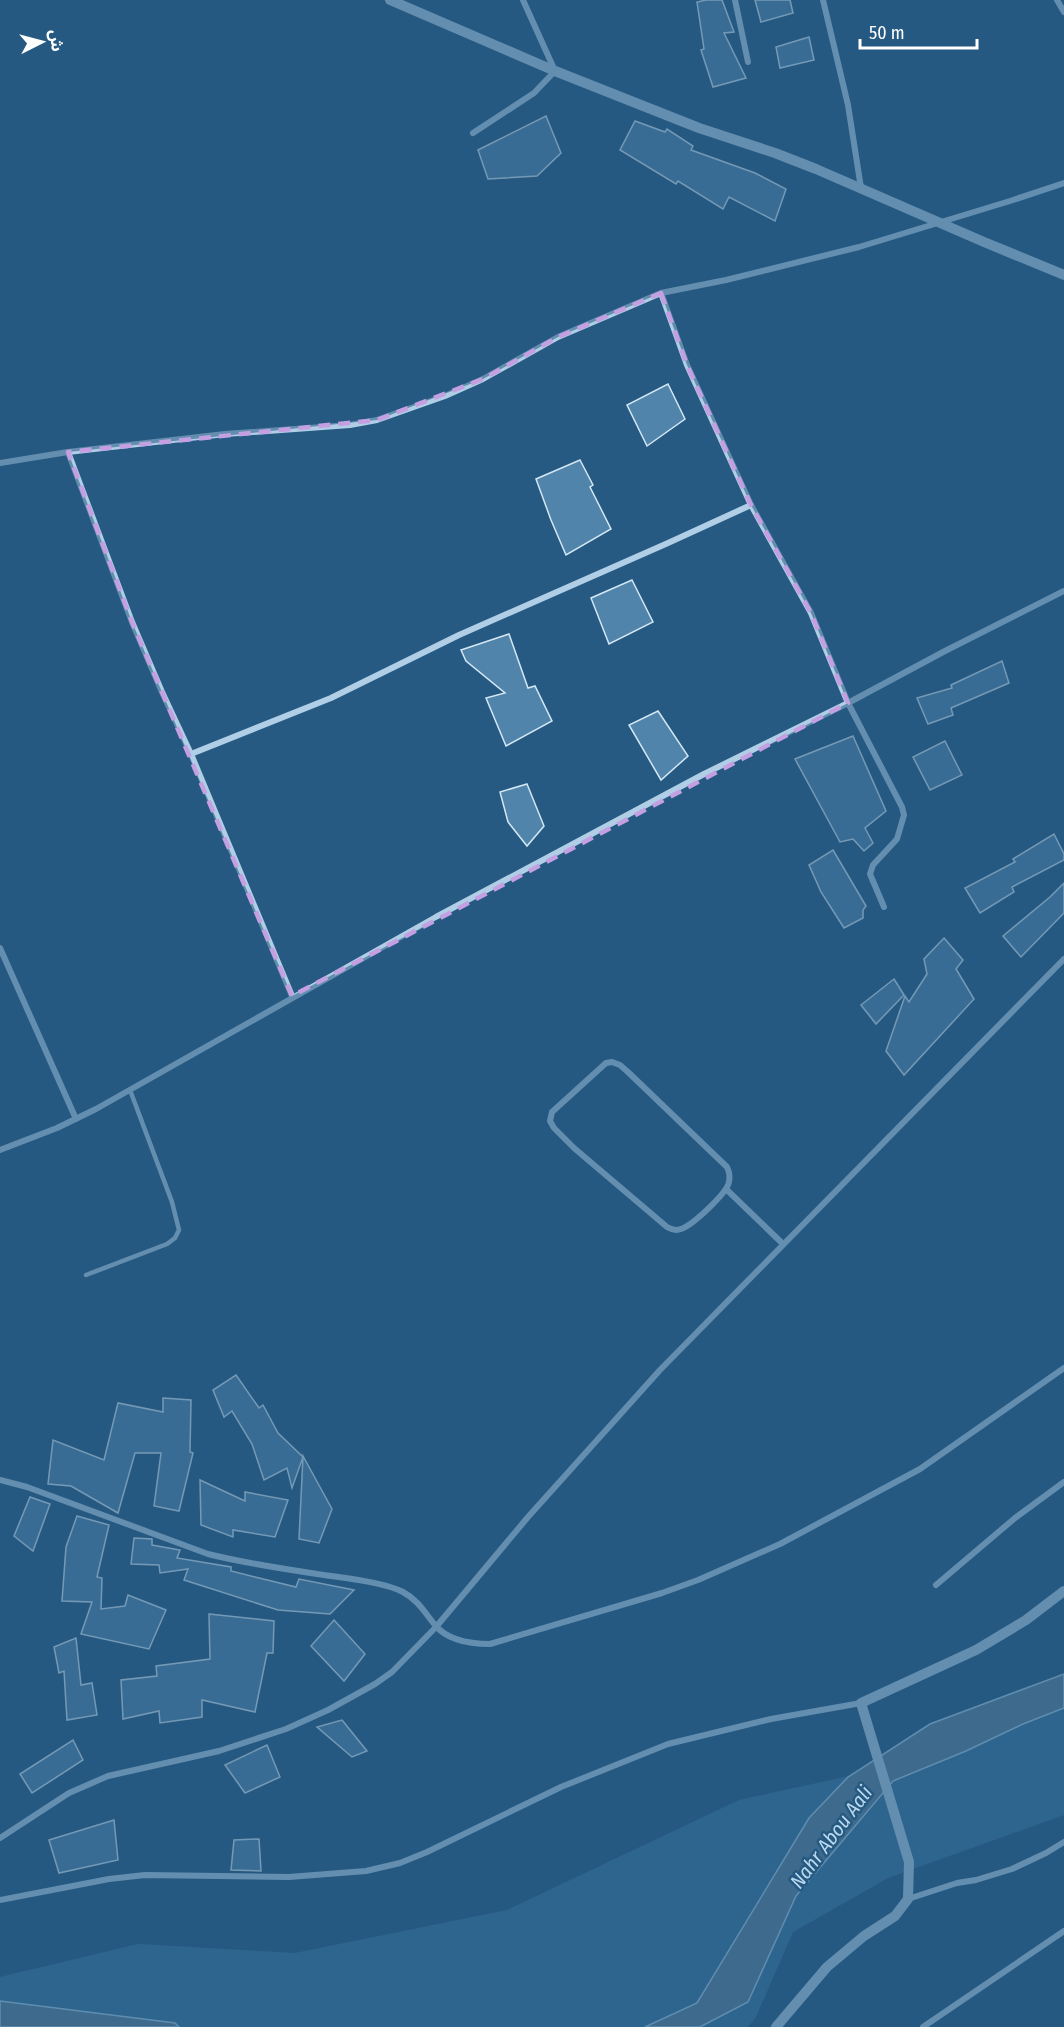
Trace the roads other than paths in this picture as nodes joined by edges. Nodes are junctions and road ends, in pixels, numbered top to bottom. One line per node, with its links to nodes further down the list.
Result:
1 (390, 0): 8 (street)
2 (523, 0): 8 (street)
3 (735, 0): 7 (street)
4 (823, 0): 11 (street)
5 (1057, 0): 6 (street)
6 (1064, 12)
7 (748, 62)
8 (555, 71): 9 (street); 11 (street)
9 (473, 133)
10 (1064, 183): 12 (street)
11 (861, 188): 12 (street)
12 (938, 223): 13 (street); 14 (street)
13 (1064, 275)
14 (662, 293): 15 (street); 17 (street)
15 (68, 452): 16 (street); 20 (street)
16 (0, 464)
17 (751, 505): 19 (street); 20 (street)
18 (1064, 591): 19 (street)
19 (848, 703): 21 (street); 24 (street)
20 (191, 754): 24 (street)
21 (884, 907)
22 (0, 948): 26 (street)
23 (1064, 959): 29 (street)
24 (292, 996): 25 (street)
25 (130, 1090): 26 (street); 30 (lane)
26 (76, 1119): 27 (street)
27 (0, 1150)
28 (726, 1190): 28 (street); 29 (street)
29 (783, 1244): 36 (street)
30 (86, 1275)
31 (1064, 1368): 36 (street)
32 (0, 1480): 36 (street)
33 (1064, 1482): 34 (street)
34 (936, 1584)
35 (1064, 1591): 37 (street)
36 (436, 1627): 38 (street)
37 (861, 1703): 40 (street); 41 (street)
38 (0, 1838)
39 (1064, 1842): 40 (street)
40 (908, 1899): 43 (street)
41 (0, 1900)
42 (1064, 1931): 44 (street)
43 (776, 2027)
44 (923, 2027)

